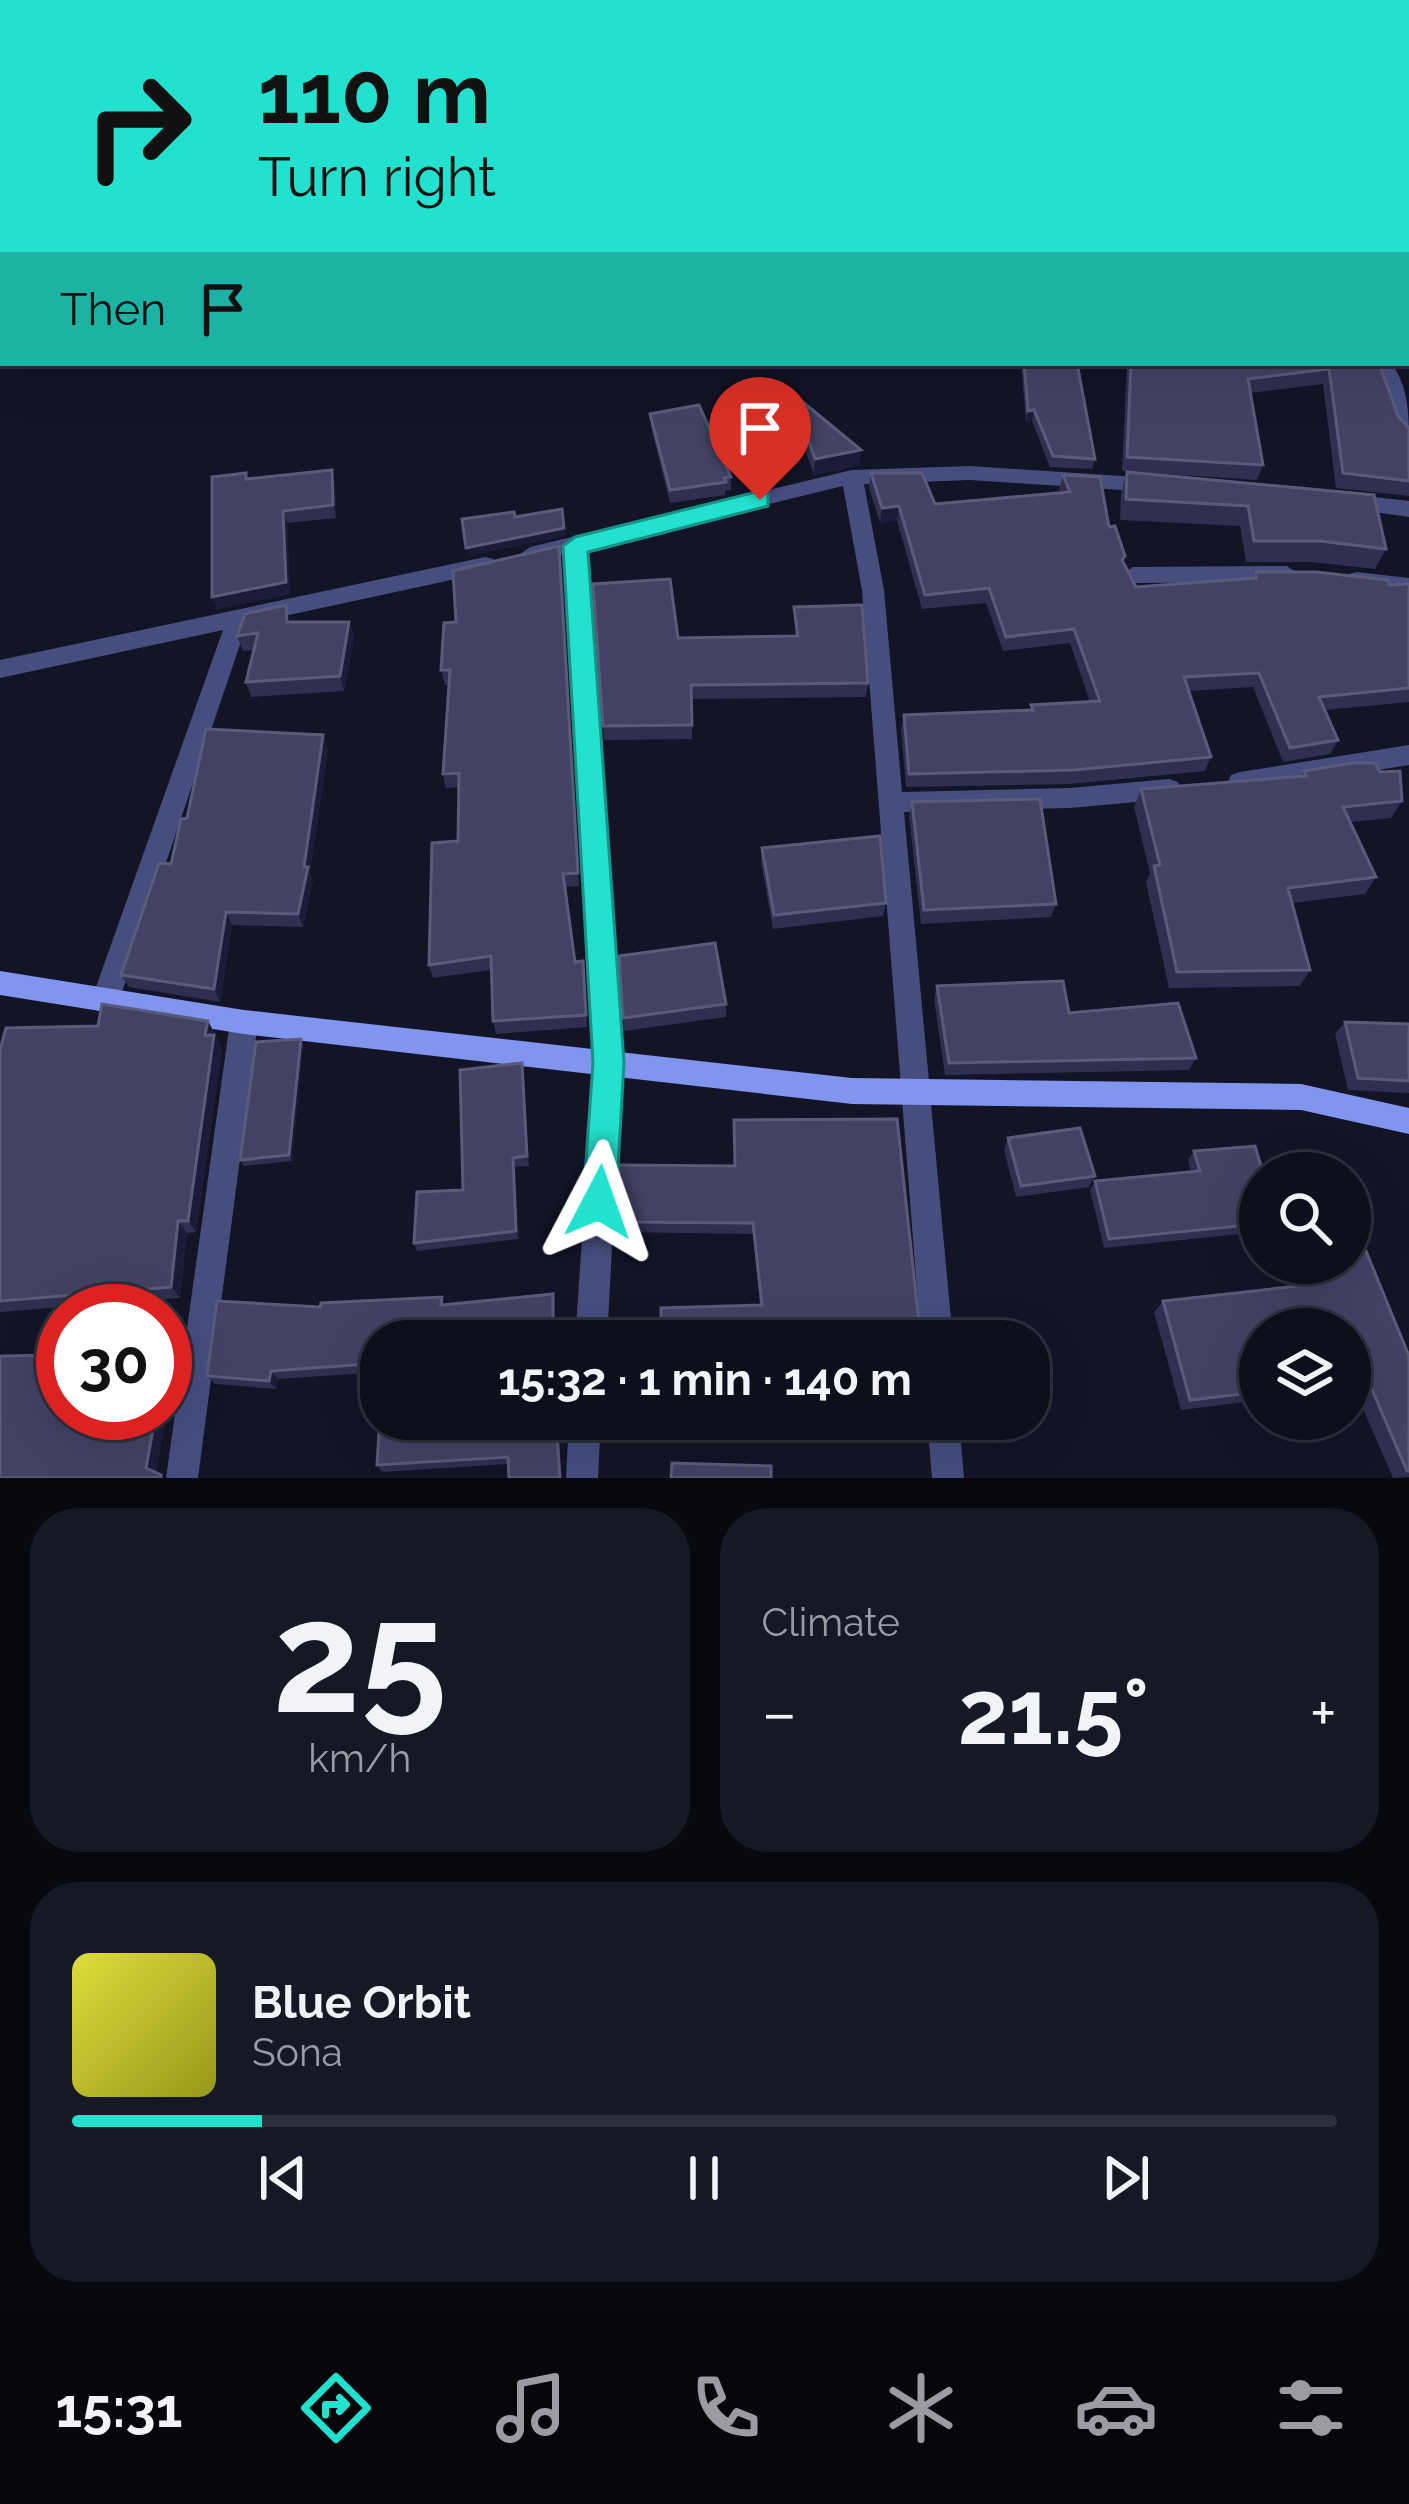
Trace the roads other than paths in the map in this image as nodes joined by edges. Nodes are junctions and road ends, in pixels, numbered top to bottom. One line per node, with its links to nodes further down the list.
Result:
1 (1382, 366): 2 (street)
2 (1409, 437)
3 (852, 477): 4 (street); 7 (street); 13 (street)
4 (1176, 487)
5 (1315, 497): 6 (street)
6 (1409, 509)
7 (575, 546): 10 (street); 17 (street)
8 (1133, 575): 9 (street)
9 (1409, 586)
10 (238, 618): 11 (street); 15 (street)
11 (0, 668)
12 (1409, 755): 13 (street)
13 (889, 802): 18 (street)
14 (0, 982): 15 (street)
15 (105, 1000): 16 (street)
16 (244, 1022): 17 (street); 24 (street)
17 (608, 1063): 18 (street); 20 (street)
18 (916, 1091): 19 (street); 21 (street)
19 (1409, 1121)
20 (591, 1320)
21 (935, 1320)
22 (585, 1440): 25 (street)
23 (945, 1440): 26 (street)
24 (182, 1478)
25 (582, 1478)
26 (948, 1478)

